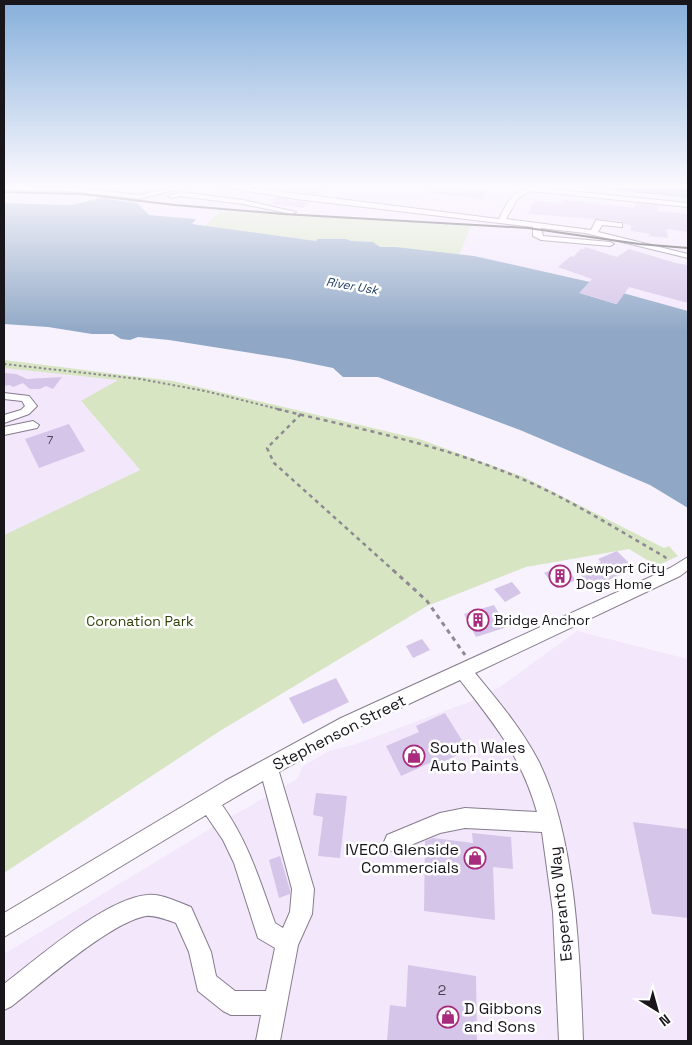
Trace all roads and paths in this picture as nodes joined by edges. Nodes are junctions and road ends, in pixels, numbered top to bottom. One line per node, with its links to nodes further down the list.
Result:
1 (536, 235): 4 (street)
2 (605, 235): 3 (street)
3 (688, 256)
4 (688, 262)
5 (4, 364): 7 (path)
6 (4, 396): 8 (street)
7 (301, 414): 11 (path); 12 (path)
8 (4, 419)
9 (32, 425): 10 (street)
10 (4, 431)
11 (682, 568): 12 (street, Stephenson Street)
12 (468, 669): 13 (street, Stephenson Street); 15 (street, Esperanto Way)
13 (269, 768): 14 (street, Stephenson Street); 18 (street)
14 (209, 802): 17 (street, Stephenson Street); 18 (street)
15 (549, 822): 16 (street); 22 (street, Esperanto Way)
16 (394, 842)
17 (4, 926)
18 (287, 943): 20 (street)
19 (4, 998): 20 (street)
20 (274, 1003): 21 (street)
21 (268, 1041)
22 (571, 1041)

